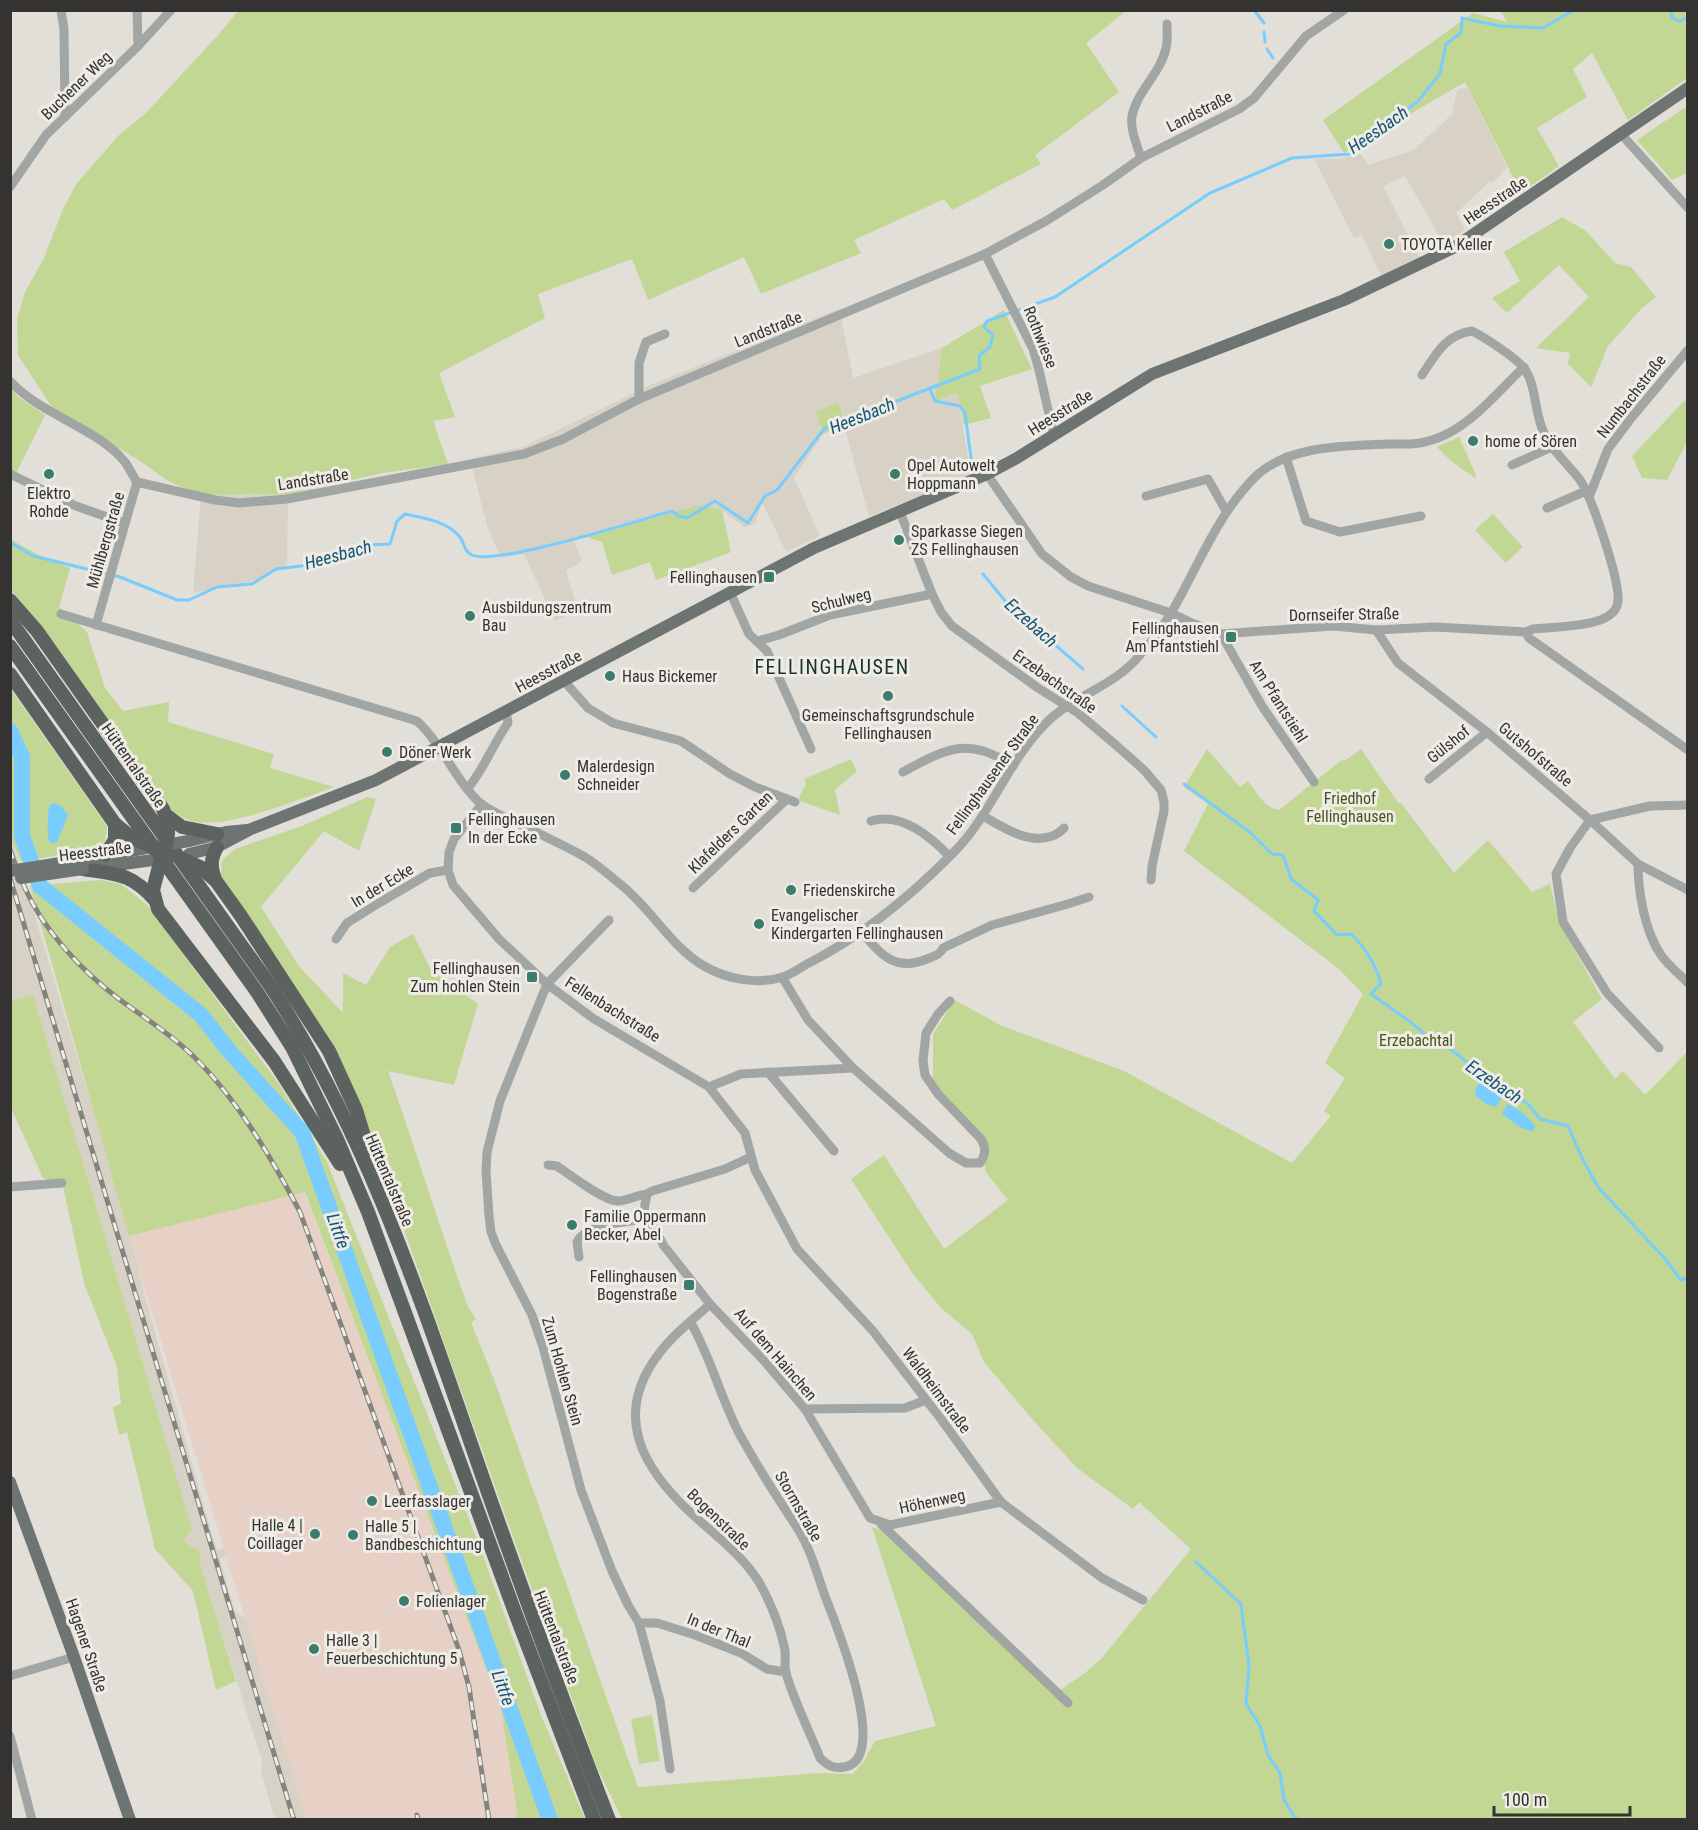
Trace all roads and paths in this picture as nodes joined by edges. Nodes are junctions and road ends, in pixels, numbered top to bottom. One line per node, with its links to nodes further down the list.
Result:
1 (62, 10): 8 (street)
2 (138, 10): 6 (street)
3 (171, 10): 6 (street, Buchener Weg)
4 (1344, 10): 10 (street, Landstraße)
5 (1167, 24): 10 (street)
6 (138, 46): 8 (street, Buchener Weg)
7 (1688, 88): 9 (main road, Heesstraße)
8 (65, 117): 11 (street, Buchener Weg)
9 (1621, 134): 12 (street); 20 (main road, Heesstraße)
10 (1141, 158): 13 (street, Landstraße)
11 (10, 187)
12 (1688, 208)
13 (985, 254): 19 (street, Landstraße); 20 (street, Rothwiese)
14 (665, 334): 19 (street)
15 (1688, 350): 27 (street, Numbachstraße)
16 (1524, 367): 17 (street); 21 (street, Dornseifer Straße); 22 (street, Fellinghausener Straße)
17 (1422, 375)
18 (10, 381): 26 (street, Mühlbergstraße)
19 (639, 399): 26 (street, Landstraße)
20 (1054, 436): 25 (main road, Heesstraße)
21 (1552, 447): 23 (street); 27 (street, Dornseifer Straße)
22 (1286, 457): 30 (street, Fellinghausener Straße); 32 (street)
23 (1512, 465)
24 (10, 474): 33 (street)
25 (987, 474): 31 (main road, Heesstraße); 37 (street, Dornseifer Straße)
26 (137, 483): 33 (street, Mühlbergstraße)
27 (1588, 494): 29 (street); 42 (street, Dornseifer Straße)
28 (1146, 496): 30 (street)
29 (1548, 508)
30 (1226, 511): 37 (street, Fellinghausener Straße)
31 (900, 512): 34 (main road, Heesstraße); 35 (street, Erzebachstraße)
32 (1421, 516)
33 (124, 523): 40 (street, Mühlbergstraße)
34 (729, 592): 44 (street); 47 (main road, Heesstraße)
35 (932, 594): 44 (street, Schulweg); 48 (street, Erzebachstraße)
36 (10, 600): 62 (highway)
37 (1171, 613): 43 (street, Dornseifer Straße); 48 (street, Fellinghausener Straße)
38 (61, 614): 40 (street)
39 (10, 620): 101 (highway, Hüttentalstraße)
40 (96, 625): 51 (street)
41 (1376, 630): 42 (street, Dornseifer Straße); 43 (street, Dornseifer Straße); 50 (street, Gutshofstraße)
42 (1526, 632): 53 (street)
43 (1221, 634): 57 (street, Am Pfantstiehl)
44 (758, 641): 52 (street)
45 (10, 646): 99 (highway, Hüttentalstraße)
46 (10, 674): 65 (highway)
47 (564, 681): 49 (main road, Heesstraße); 78 (street, Klafelders Garten)
48 (1065, 705): 54 (street, Fellinghausener Straße); 77 (street, Erzebachstraße)
49 (506, 711): 51 (main road, Heesstraße); 58 (street)
50 (1487, 732): 56 (street, Gülshof); 63 (street, Gutshofstraße)
51 (438, 747): 58 (street, Fellinghausener Straße); 67 (main road, Heesstraße)
52 (811, 749)
53 (1688, 750)
54 (1013, 766): 55 (street); 61 (street, Fellinghausener Straße)
55 (903, 772)
56 (1429, 779)
57 (1314, 782)
58 (468, 788): 59 (street, Fellinghausener Straße)
59 (482, 804): 73 (street); 85 (street, Fellinghausener Straße)
60 (1688, 805): 63 (street)
61 (983, 816): 66 (street); 70 (street, Fellinghausener Straße)
62 (167, 820): 67 (highway); 68 (highway, bridge)
63 (1590, 820): 71 (street, Gutshofstraße); 89 (street)
64 (871, 821): 70 (street)
65 (115, 824): 68 (highway); 69 (highway)
66 (1064, 828)
67 (217, 840): 68 (main road, Heesstraße); 76 (highway)
68 (169, 853): 69 (main road, Heesstraße); 72 (main road, Heesstraße); 76 (highway, bridge); 81 (highway)
69 (99, 856): 74 (main road, Heesstraße, bridge)
70 (949, 856): 83 (street, Fellinghausener Straße)
71 (1638, 864): 79 (street, Gutshofstraße); 86 (street)
72 (83, 869): 75 (main road, Heesstraße, bridge); 81 (highway)
73 (448, 870): 84 (street, In der Ecke); 87 (street, Fellenbachstraße)
74 (10, 871)
75 (10, 879)
76 (216, 880): 101 (highway)
77 (1151, 880)
78 (693, 888)
79 (1688, 890)
80 (1089, 897): 83 (street)
81 (155, 900): 99 (highway)
82 (609, 920): 87 (street)
83 (862, 932): 85 (street, Fellinghausener Straße)
84 (336, 939)
85 (782, 977): 90 (street)
86 (1688, 983)
87 (547, 984): 92 (street, Fellenbachstraße); 111 (street, Zum Hohlen Stein)
88 (950, 1001): 90 (street)
89 (1659, 1048)
90 (853, 1068): 91 (street)
91 (768, 1072): 92 (street); 93 (street)
92 (709, 1088): 94 (street)
93 (834, 1151)
94 (752, 1157): 98 (street); 105 (street, Waldheimstraße)
95 (548, 1165): 98 (street)
96 (62, 1183): 97 (street)
97 (10, 1187)
98 (647, 1194): 100 (street)
99 (368, 1212): 121 (highway, Hüttentalstraße)
100 (647, 1219): 102 (street); 103 (street, Auf dem Hainchen)
101 (393, 1226): 122 (highway, Hüttentalstraße)
102 (579, 1257)
103 (710, 1304): 104 (street, Bogenstraße); 106 (street, Auf dem Hainchen)
104 (691, 1323): 113 (street, Bogenstraße); 117 (street, Stormstraße)
105 (926, 1400): 106 (street); 108 (street, Waldheimstraße)
106 (805, 1409): 109 (street, Auf dem Hainchen)
107 (10, 1482): 112 (main road, Hagener Straße)
108 (1001, 1502): 109 (street, Höhenweg); 110 (street, Waldheimstraße)
109 (875, 1520): 115 (street, Auf dem Hainchen)
110 (1143, 1600)
111 (639, 1623): 113 (street, In der Thal); 118 (street, Zum Hohlen Stein)
112 (74, 1657): 114 (street); 120 (main road, Hagener Straße)
113 (786, 1672): 117 (street, Bogenstraße)
114 (10, 1676)
115 (1068, 1703)
116 (10, 1736): 119 (street)
117 (836, 1768)
118 (669, 1769)
119 (32, 1820)
120 (130, 1820)
121 (594, 1820)
122 (609, 1820)

